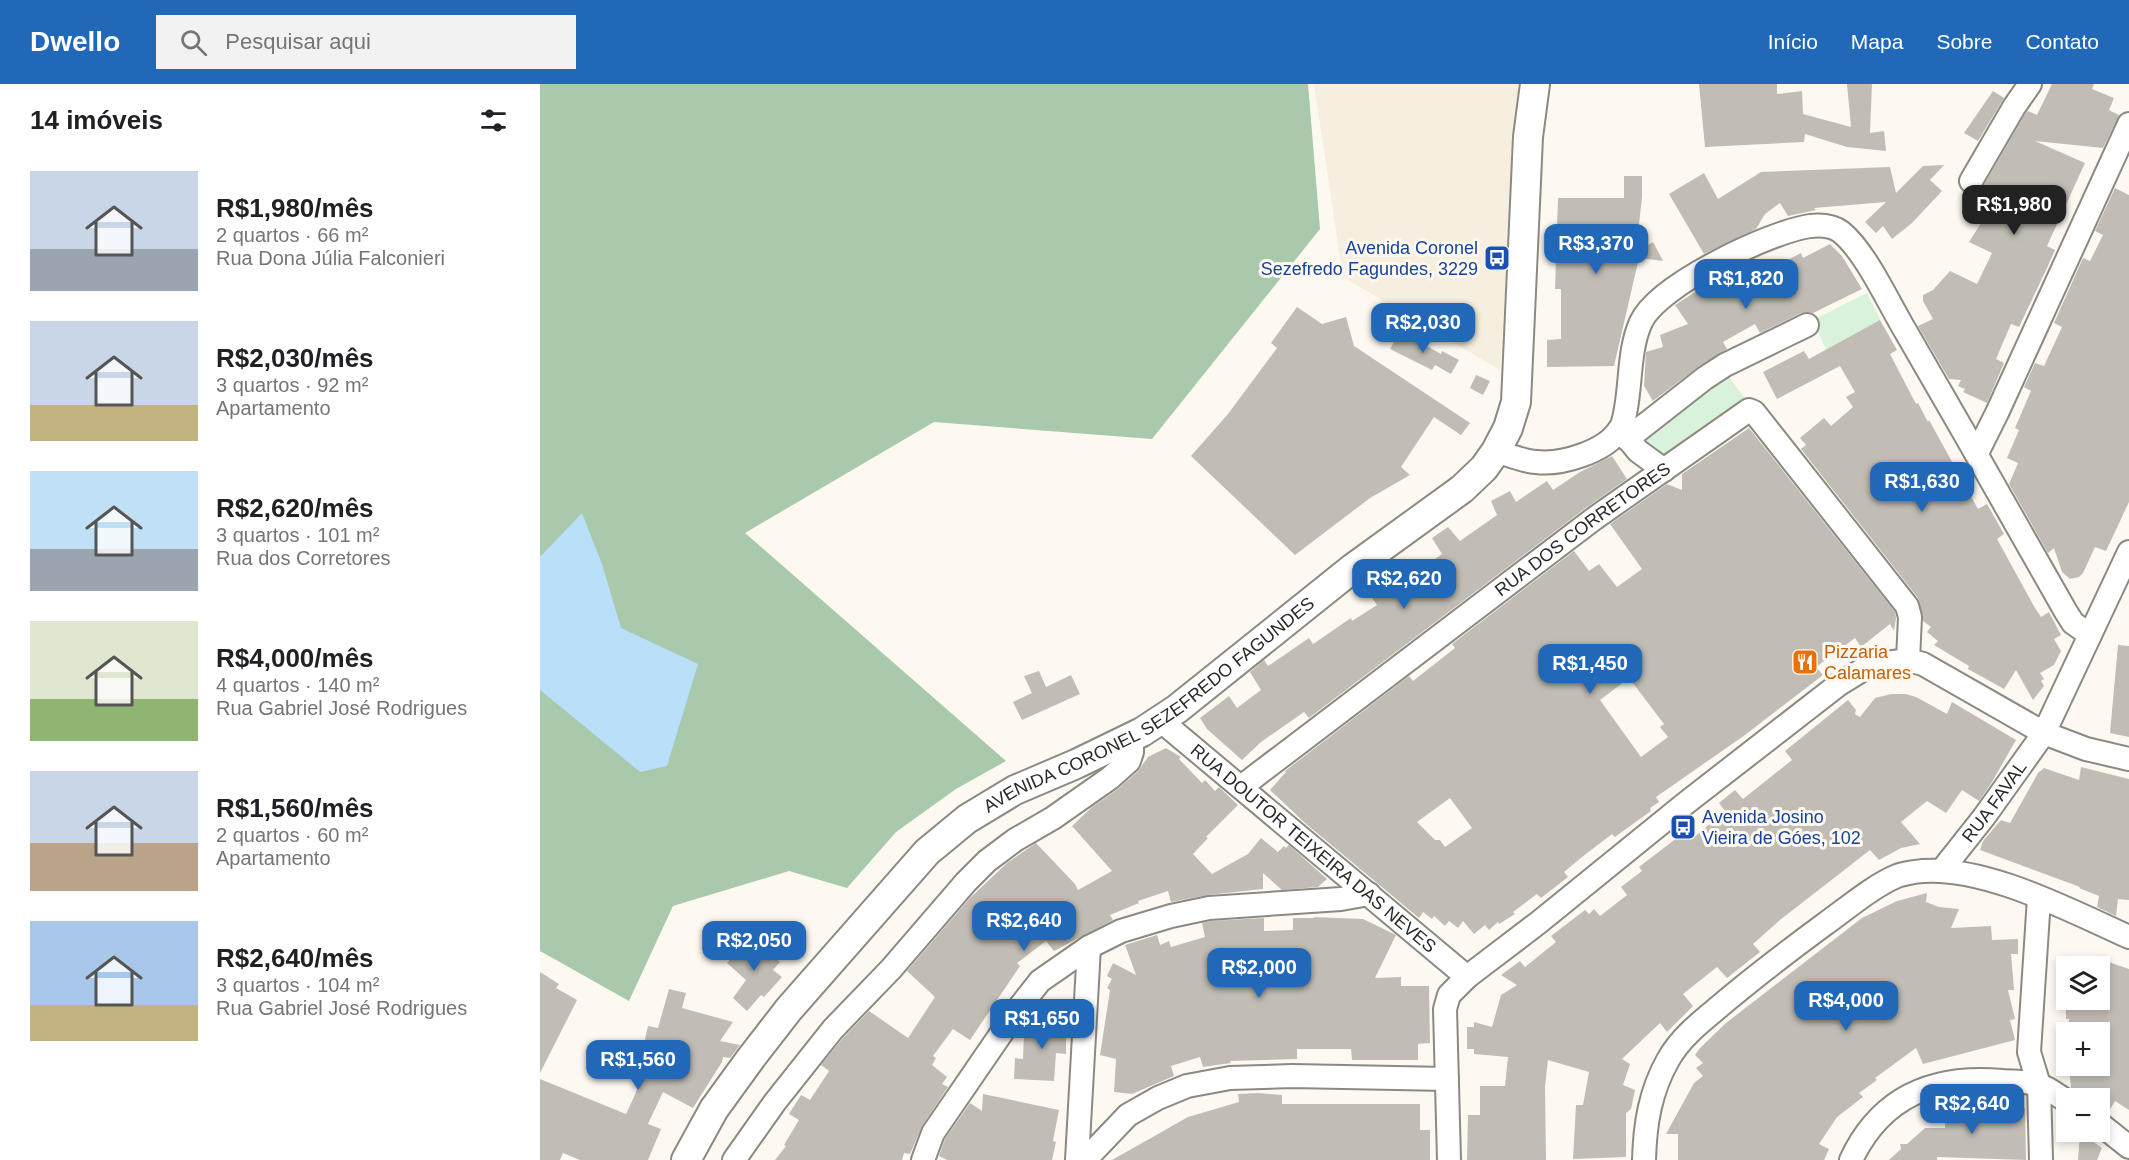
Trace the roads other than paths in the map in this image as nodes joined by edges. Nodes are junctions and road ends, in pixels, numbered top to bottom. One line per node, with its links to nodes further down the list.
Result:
1 (1535, 84): 7 (main road, AVENIDA CORONEL SEZEFREDO FAGUNDES)
2 (2030, 84): 4 (street)
3 (2129, 124): 8 (street)
4 (1971, 182)
5 (1807, 325): 6 (street)
6 (1624, 434): 7 (street); 8 (street); 9 (street)
7 (1496, 451): 13 (main road, AVENIDA CORONEL SEZEFREDO FAGUNDES)
8 (1977, 453): 11 (street)
9 (1664, 470): 12 (street, RUA DOS CORRETORES); 17 (street, RUA DOS CORRETORES)
10 (2129, 552): 11 (street, RUA FAVAL)
11 (2090, 635): 14 (street, RUA FAVAL)
12 (1908, 660): 14 (street); 23 (street)
13 (1160, 720): 15 (main road, AVENIDA CORONEL SEZEFREDO FAGUNDES); 17 (street, RUA DOUTOR TEIXEIRA DAS NEVES)
14 (2044, 733): 16 (street); 18 (street, RUA FAVAL)
15 (1132, 736): 29 (street); 30 (main road, AVENIDA CORONEL SEZEFREDO FAGUNDES)
16 (2129, 759)
17 (1241, 787): 19 (street, RUA DOUTOR TEIXEIRA DAS NEVES)
18 (1942, 870): 20 (street); 35 (street)
19 (1369, 894): 22 (street); 23 (street, RUA DOUTOR TEIXEIRA DAS NEVES)
20 (2039, 898): 21 (street); 25 (street)
21 (2129, 937)
22 (1089, 947): 31 (street); 32 (street)
23 (1467, 977): 24 (street)
24 (1447, 1079): 33 (street); 34 (street)
25 (2039, 1084): 26 (street); 36 (street); 37 (street)
26 (2056, 1094)
27 (2110, 1132): 28 (street)
28 (2129, 1147)
29 (738, 1158)
30 (686, 1160)
31 (923, 1160)
32 (1077, 1160)
33 (1085, 1160)
34 (1449, 1160)
35 (1644, 1160)
36 (1851, 1160)
37 (2041, 1160)

